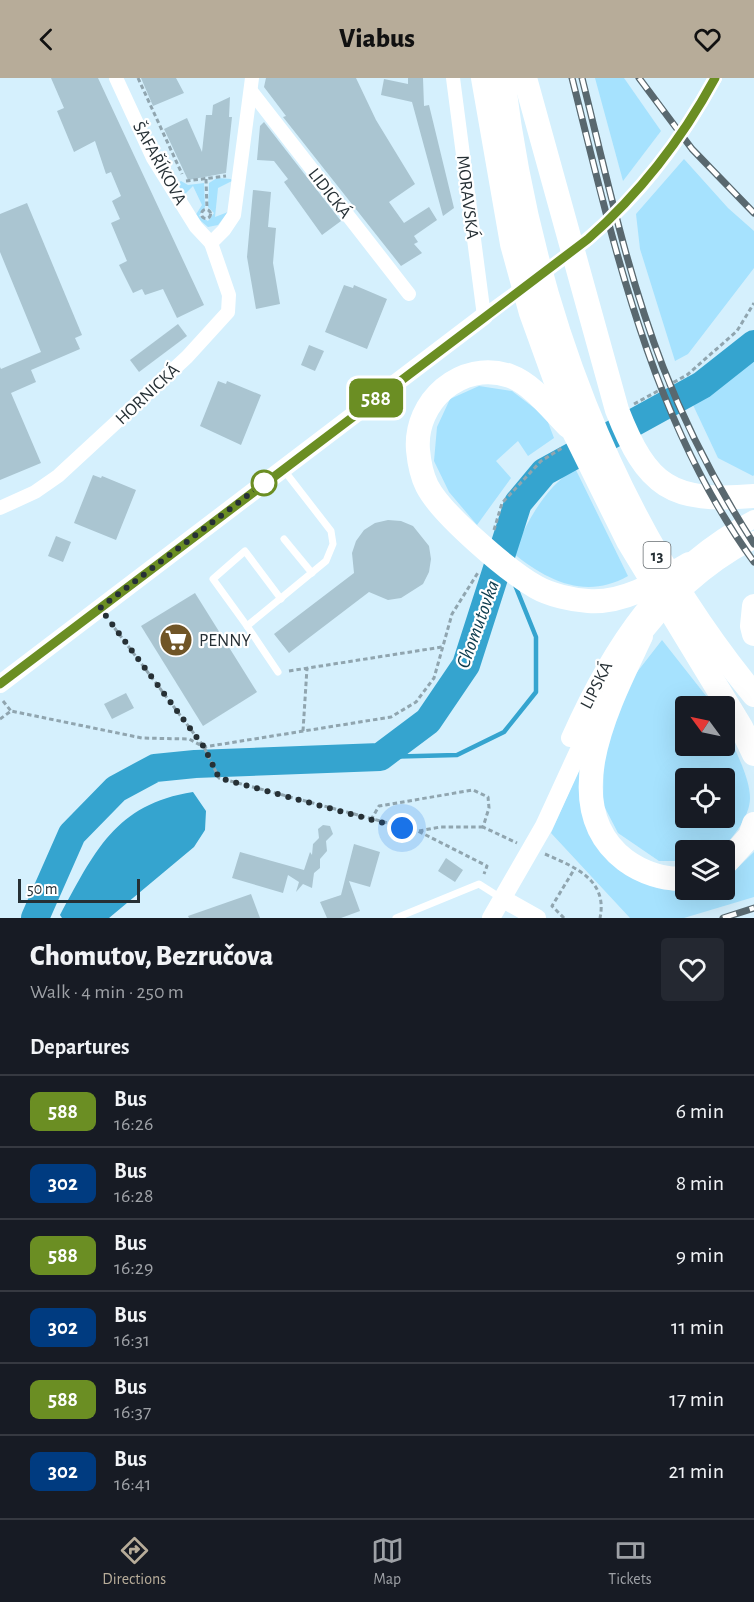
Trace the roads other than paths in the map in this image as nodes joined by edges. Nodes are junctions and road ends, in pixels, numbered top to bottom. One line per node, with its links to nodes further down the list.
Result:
1 (116, 78): 8 (street, ŠAFAŘÍKOVA)
2 (453, 78): 10 (street, MORAVSKÁ)
3 (525, 78): 13 (highway)
4 (716, 78): 10 (street)
5 (490, 82): 7 (highway, 13)
6 (252, 84): 8 (street); 9 (street, LIDICKÁ)
7 (520, 238): 11 (highway, 13); 28 (highway, 13)
8 (211, 243): 14 (street, HORNICKÁ)
9 (409, 294)
10 (483, 316): 12 (street)
11 (574, 432): 18 (highway); 25 (highway, 13)
12 (283, 469): 19 (lane); 27 (street)
13 (754, 496)
14 (0, 508)
15 (754, 519): 18 (street, LIPSKÁ)
16 (284, 539): 19 (lane)
17 (754, 540): 24 (street, LIPSKÁ)
18 (689, 564): 34 (street, LIPSKÁ)
19 (312, 573): 20 (lane)
20 (280, 598): 22 (lane); 22 (lane)
21 (754, 606): 23 (highway)
22 (247, 626): 26 (lane)
23 (754, 633)
24 (641, 636): 33 (highway); 34 (street, LIPSKÁ)
25 (703, 664): 29 (highway, 13); 30 (highway)
26 (278, 672)
27 (0, 684)
28 (754, 696)
29 (754, 721)
30 (754, 754)
31 (754, 824): 32 (highway)
32 (735, 853)
33 (675, 876)
34 (503, 899): 35 (lane); 36 (street, LIPSKÁ); 37 (street)
35 (396, 918)
36 (491, 918)
37 (537, 918)

